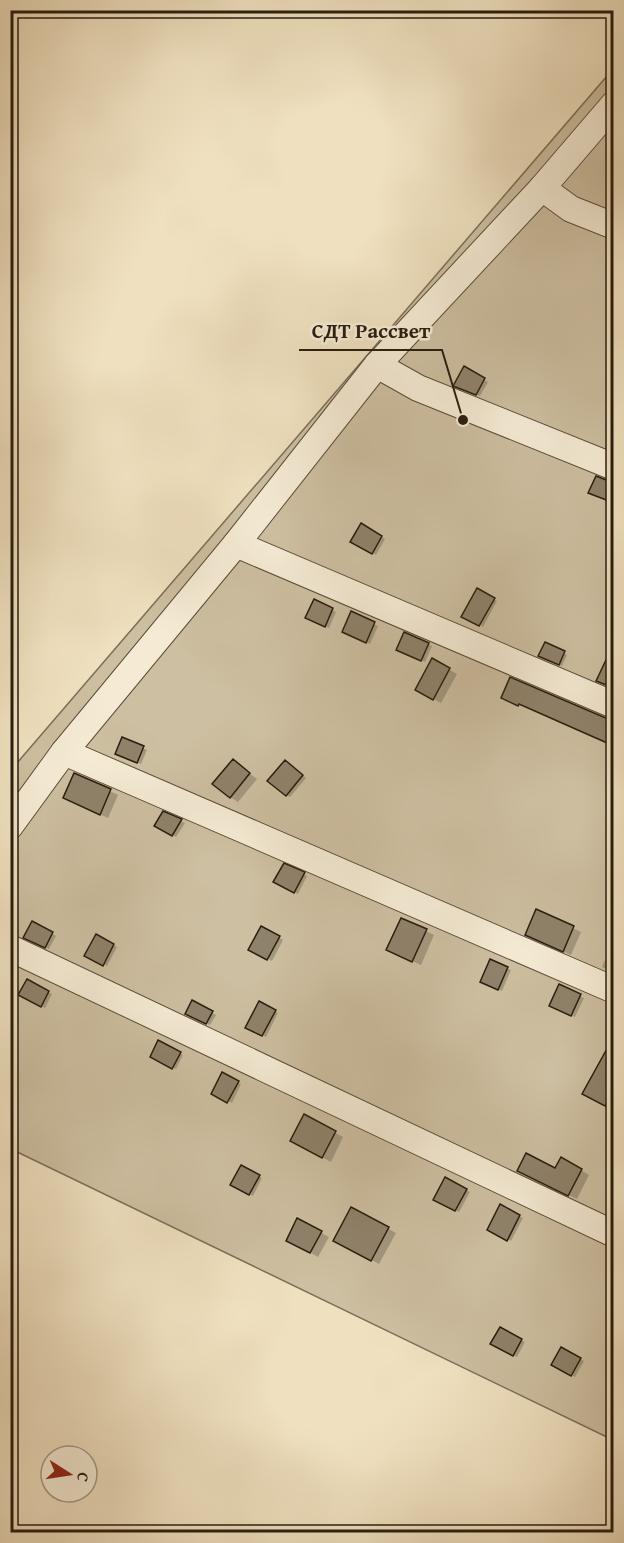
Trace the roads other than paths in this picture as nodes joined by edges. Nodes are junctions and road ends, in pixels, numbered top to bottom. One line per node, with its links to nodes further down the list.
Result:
1 (614, 104): 2 (lane)
2 (542, 188): 3 (lane); 4 (lane)
3 (614, 226)
4 (377, 364): 5 (lane); 6 (lane)
5 (614, 467)
6 (236, 544): 7 (lane); 8 (lane)
7 (614, 705)
8 (64, 752): 9 (lane); 11 (lane)
9 (10, 826)
10 (10, 948): 12 (lane)
11 (614, 990)
12 (614, 1234)

